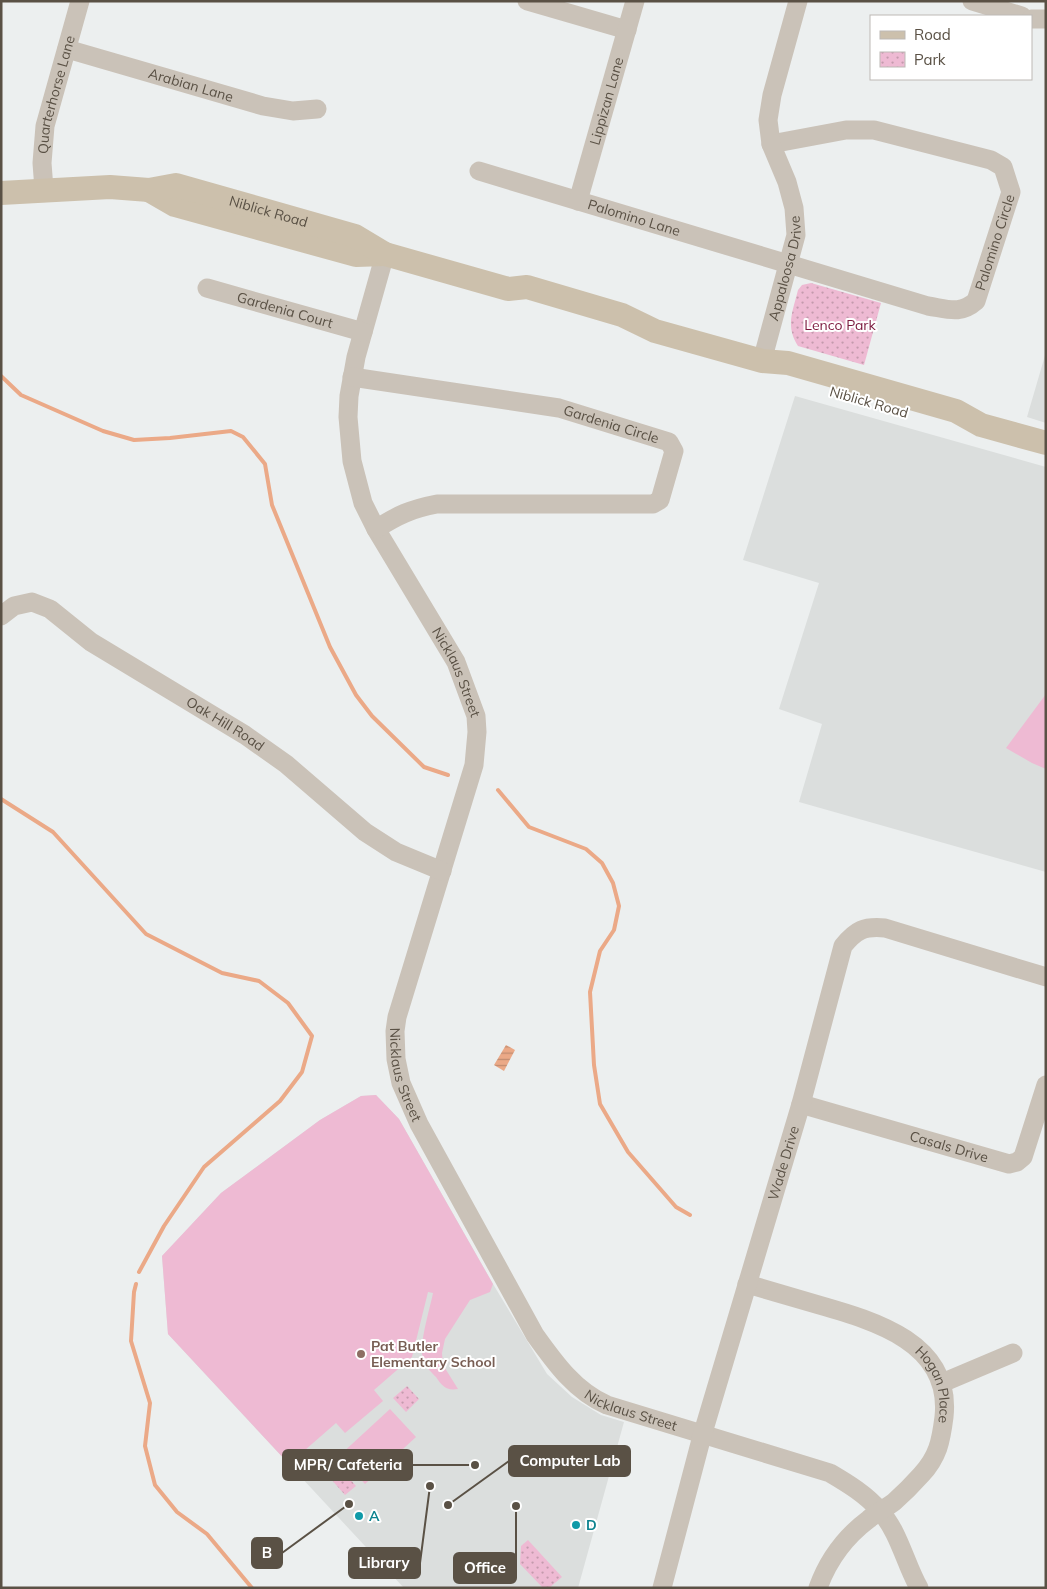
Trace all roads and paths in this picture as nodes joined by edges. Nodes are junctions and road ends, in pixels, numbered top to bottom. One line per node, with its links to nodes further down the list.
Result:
1 (80, 1): 10 (street, Quarterhorse Lane)
2 (527, 1): 9 (street)
3 (635, 1): 9 (street, Lippizan Lane)
4 (798, 1): 12 (street, Appaloosa Drive)
5 (972, 1): 6 (street)
6 (1019, 15)
7 (1032, 18): 8 (street)
8 (1046, 19)
9 (627, 30): 16 (street, Lippizan Lane)
10 (67, 49): 11 (street, Arabian Lane); 14 (street, Quarterhorse Lane)
11 (317, 109)
12 (771, 144): 18 (street, Appaloosa Drive); 18 (street, Palomino Circle)
13 (479, 171): 16 (street, Palomino Lane)
14 (44, 190): 15 (main road, Niblick Road); 17 (main road, Niblick Road)
15 (1, 193)
16 (578, 200): 18 (street, Palomino Lane)
17 (384, 254): 20 (street, Nicklaus Street); 21 (main road, Niblick Road)
18 (790, 263): 21 (street, Appaloosa Drive)
19 (208, 288): 20 (street, Gardenia Court)
20 (363, 332): 22 (street, Nicklaus Street)
21 (762, 361): 23 (main road, Niblick Road)
22 (352, 377): 24 (street, Nicklaus Street); 24 (street, Gardenia Circle)
23 (1046, 443)
24 (376, 529): 26 (street, Nicklaus Street)
25 (1, 616): 26 (street, Oak Hill Road)
26 (442, 871): 33 (street, Nicklaus Street)
27 (1046, 977): 29 (street, Wade Drive)
28 (1046, 1085): 29 (street, Casals Drive)
29 (801, 1104): 30 (street, Wade Drive)
30 (747, 1284): 32 (street, Hogan Place); 33 (street, Wade Drive)
31 (1013, 1353): 32 (street)
32 (942, 1383): 34 (street, Hogan Place)
33 (702, 1436): 34 (street, Nicklaus Street); 35 (street, Wade Drive)
34 (881, 1511): 36 (street, Hogan Place); 37 (street, Nicklaus Street)
35 (662, 1588)
36 (818, 1588)
37 (919, 1588)

